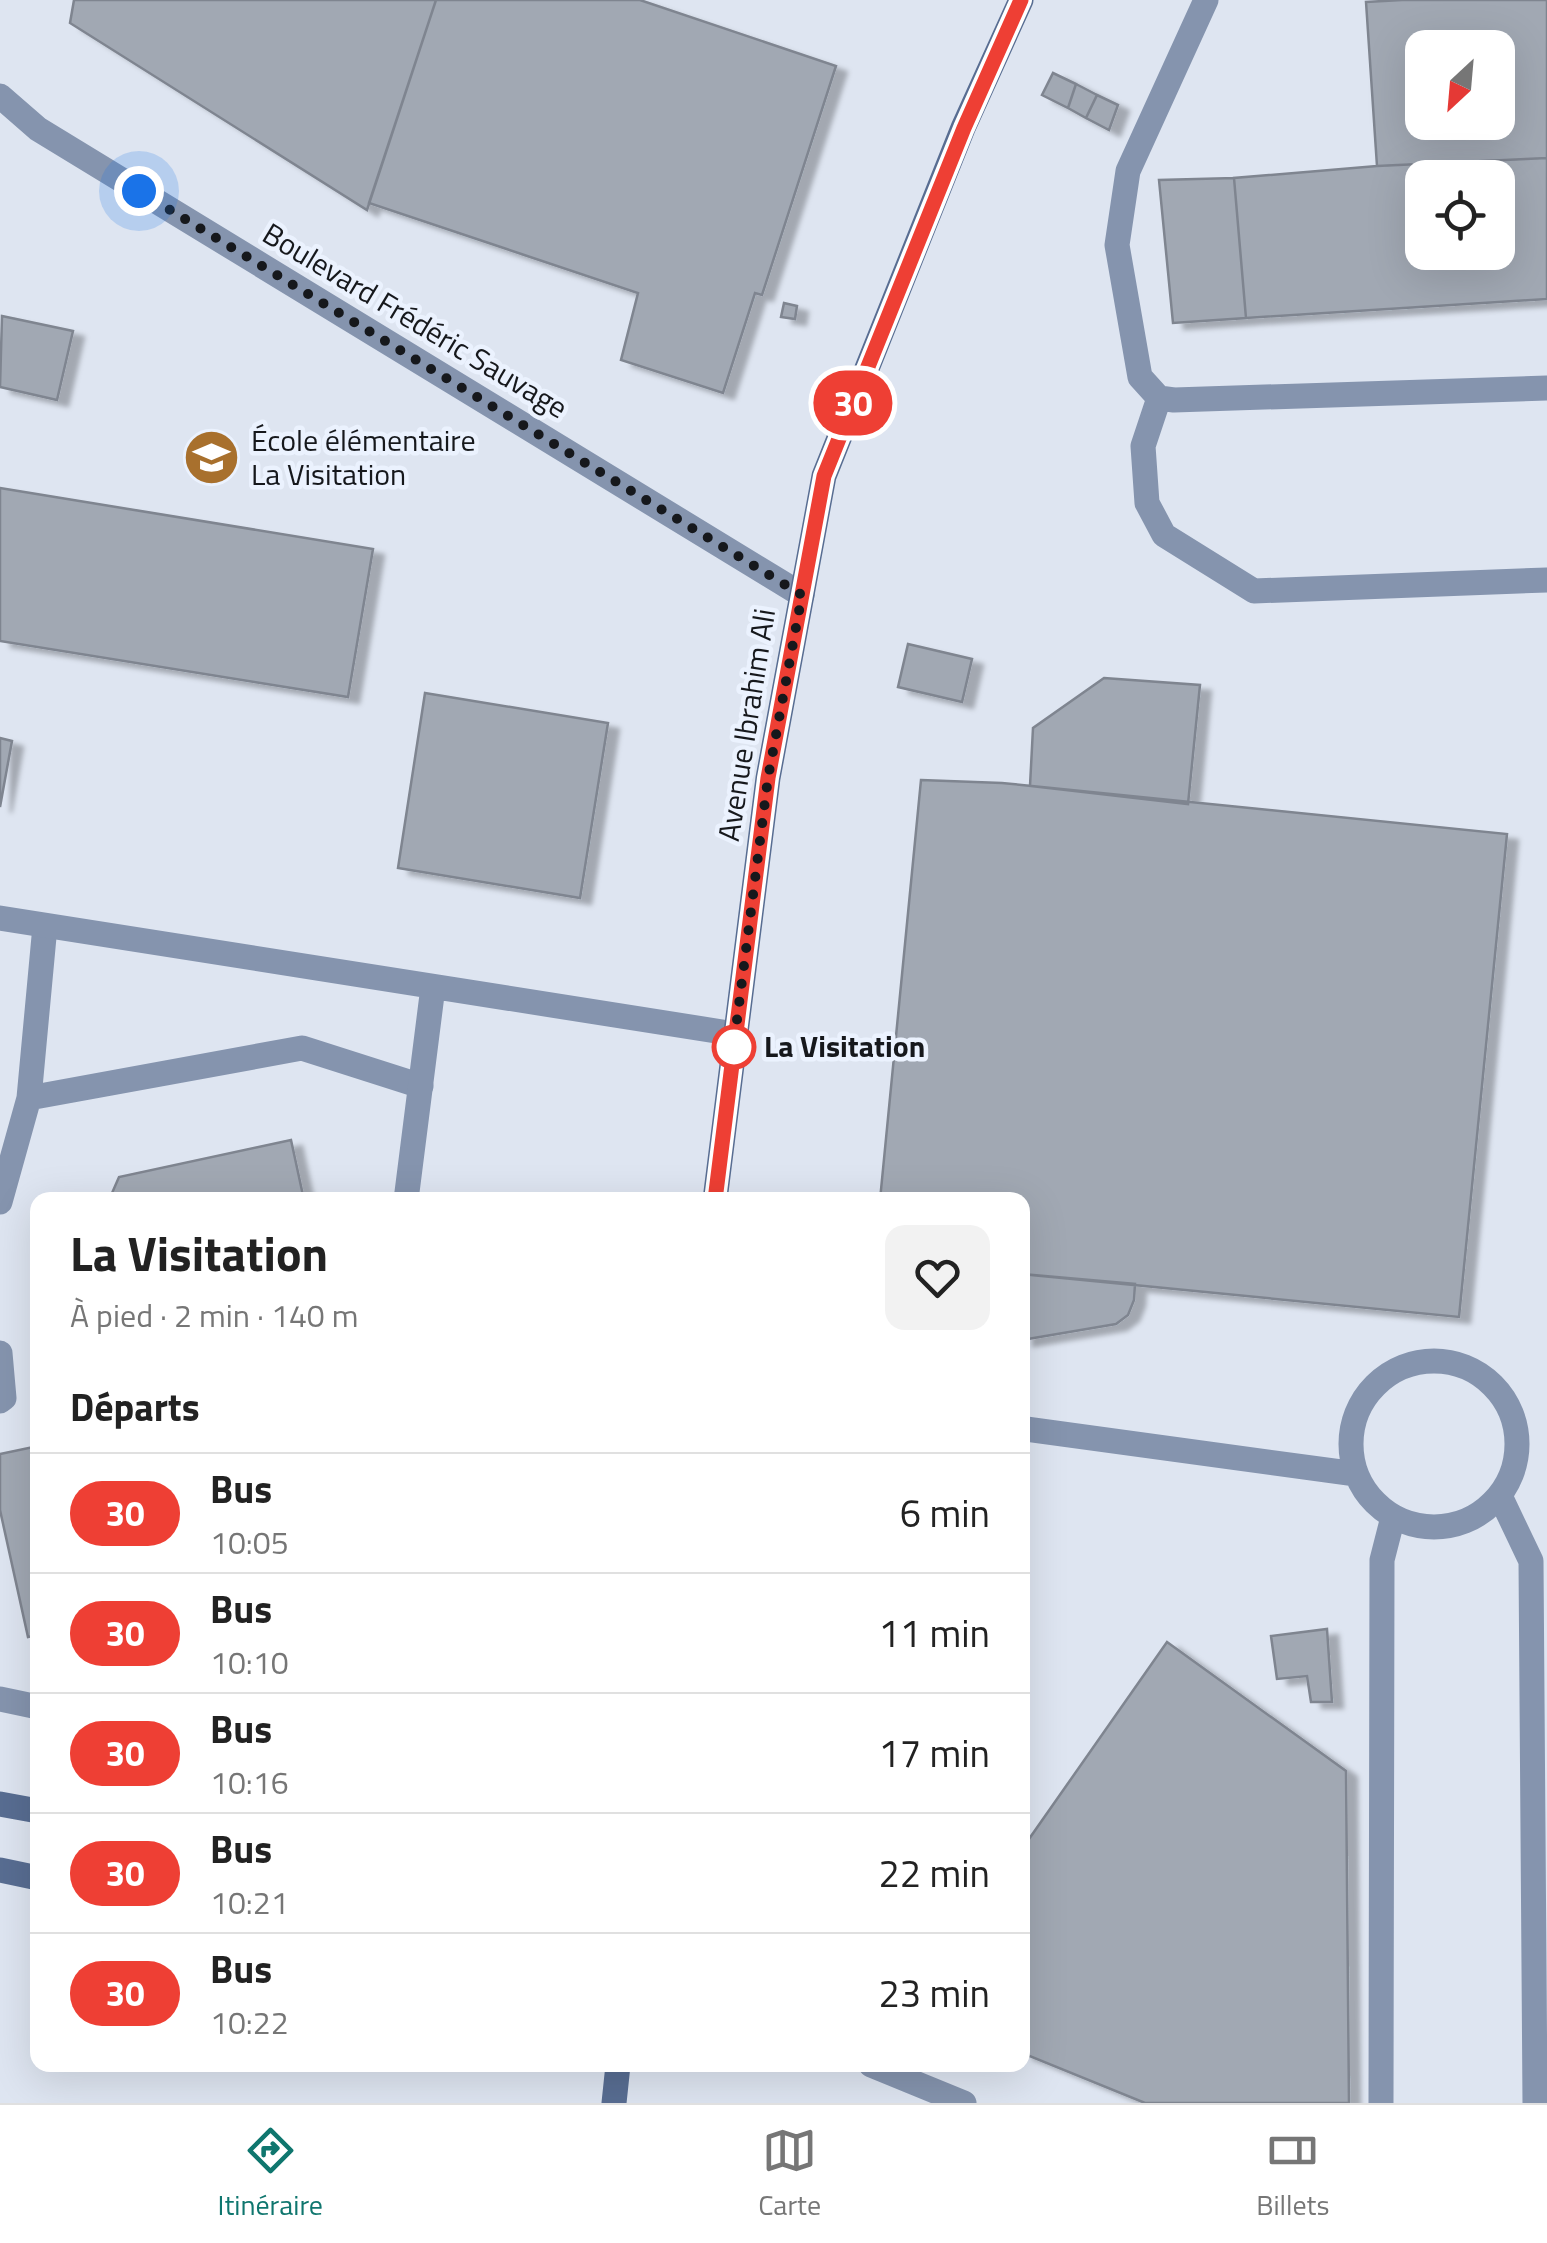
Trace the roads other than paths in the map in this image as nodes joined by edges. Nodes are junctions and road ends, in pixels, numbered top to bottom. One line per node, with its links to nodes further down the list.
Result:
1 (1021, 0): 7 (street, Avenue Ibrahim Ali)
2 (1206, 0): 5 (street)
3 (0, 96): 7 (street, Boulevard Frédéric Sauvage)
4 (1547, 388): 5 (street)
5 (1160, 398): 6 (street)
6 (1547, 580)
7 (802, 595): 11 (street, Avenue Ibrahim Ali)
8 (0, 918): 9 (street)
9 (46, 926): 10 (street); 13 (street)
10 (433, 987): 11 (street); 12 (street)
11 (736, 1034): 15 (street, Avenue Ibrahim Ali)
12 (421, 1086): 13 (street); 14 (street)
13 (29, 1098): 16 (street)
14 (407, 1192)
15 (716, 1192)
16 (0, 1202)
17 (0, 1353): 18 (street)
18 (0, 1401)
19 (1030, 1430): 20 (street)
20 (1356, 1474): 21 (street); 22 (street)
21 (1500, 1496): 22 (street); 34 (street)
22 (1393, 1517): 33 (street)
23 (0, 1698): 24 (street)
24 (30, 1705)
25 (2, 1811): 26 (street)
26 (30, 1811)
27 (0, 1870): 28 (street)
28 (30, 1876)
29 (617, 2072): 31 (street)
30 (888, 2072): 32 (street)
31 (614, 2103)
32 (964, 2103)
33 (1381, 2103)
34 (1535, 2103)

